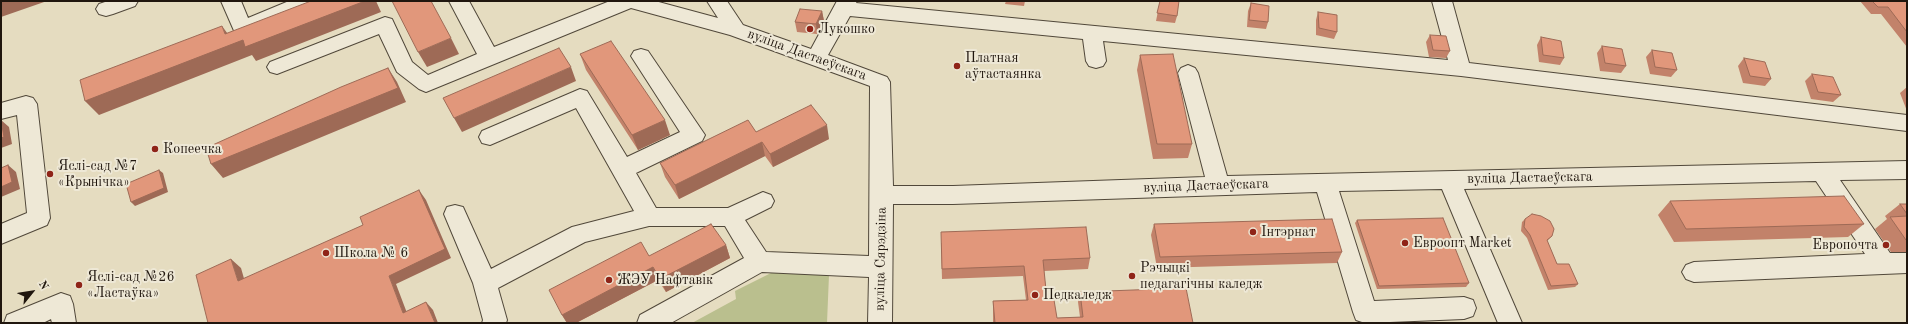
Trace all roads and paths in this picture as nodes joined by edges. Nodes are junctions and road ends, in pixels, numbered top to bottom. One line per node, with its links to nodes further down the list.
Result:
1 (128, 1): 9 (street)
2 (231, 1): 3 (street)
3 (308, 1)
4 (459, 1): 13 (street)
5 (630, 1): 10 (street, вуліца Дастаеўскага); 13 (street)
6 (717, 1): 10 (street)
7 (1442, 1): 18 (street)
8 (845, 5): 11 (street); 14 (street)
9 (106, 9)
10 (736, 30): 14 (street, вуліца Дастаеўскага)
11 (1092, 33): 15 (street); 18 (street)
12 (641, 56): 24 (street)
13 (489, 58): 17 (street)
14 (816, 58): 30 (street, вуліца Дастаеўскага)
15 (1096, 61)
16 (277, 66): 17 (street)
17 (404, 67): 20 (street)
18 (1461, 69): 22 (street)
19 (1188, 73): 29 (street)
20 (383, 76)
21 (1, 111): 35 (street)
22 (1907, 124)
23 (490, 137): 24 (street)
24 (623, 169): 34 (street)
25 (1907, 170): 26 (street, вуліца Дастаеўскага)
26 (1821, 171): 27 (street, вуліца Дастаеўскага); 37 (street)
27 (1449, 180): 28 (street, вуліца Дастаеўскага); 48 (street)
28 (1326, 184): 29 (street, вуліца Дастаеўскага); 42 (street)
29 (1218, 185): 30 (street, вуліца Дастаеўскага)
30 (882, 195): 39 (street, вуліца Сярэдзіна)
31 (763, 201): 33 (street)
32 (455, 214): 41 (street)
33 (731, 217): 34 (street); 36 (street)
34 (649, 218): 41 (street)
35 (1, 234)
36 (759, 262): 39 (street); 46 (street)
37 (1884, 263): 38 (street); 40 (street)
38 (1907, 263)
39 (881, 267): 47 (street, вуліца Сярэдзіна)
40 (1694, 272)
41 (485, 283): 45 (street)
42 (1464, 308)
43 (16, 323): 44 (street)
44 (64, 323)
45 (494, 323)
46 (649, 323)
47 (880, 323)
48 (1510, 323)

